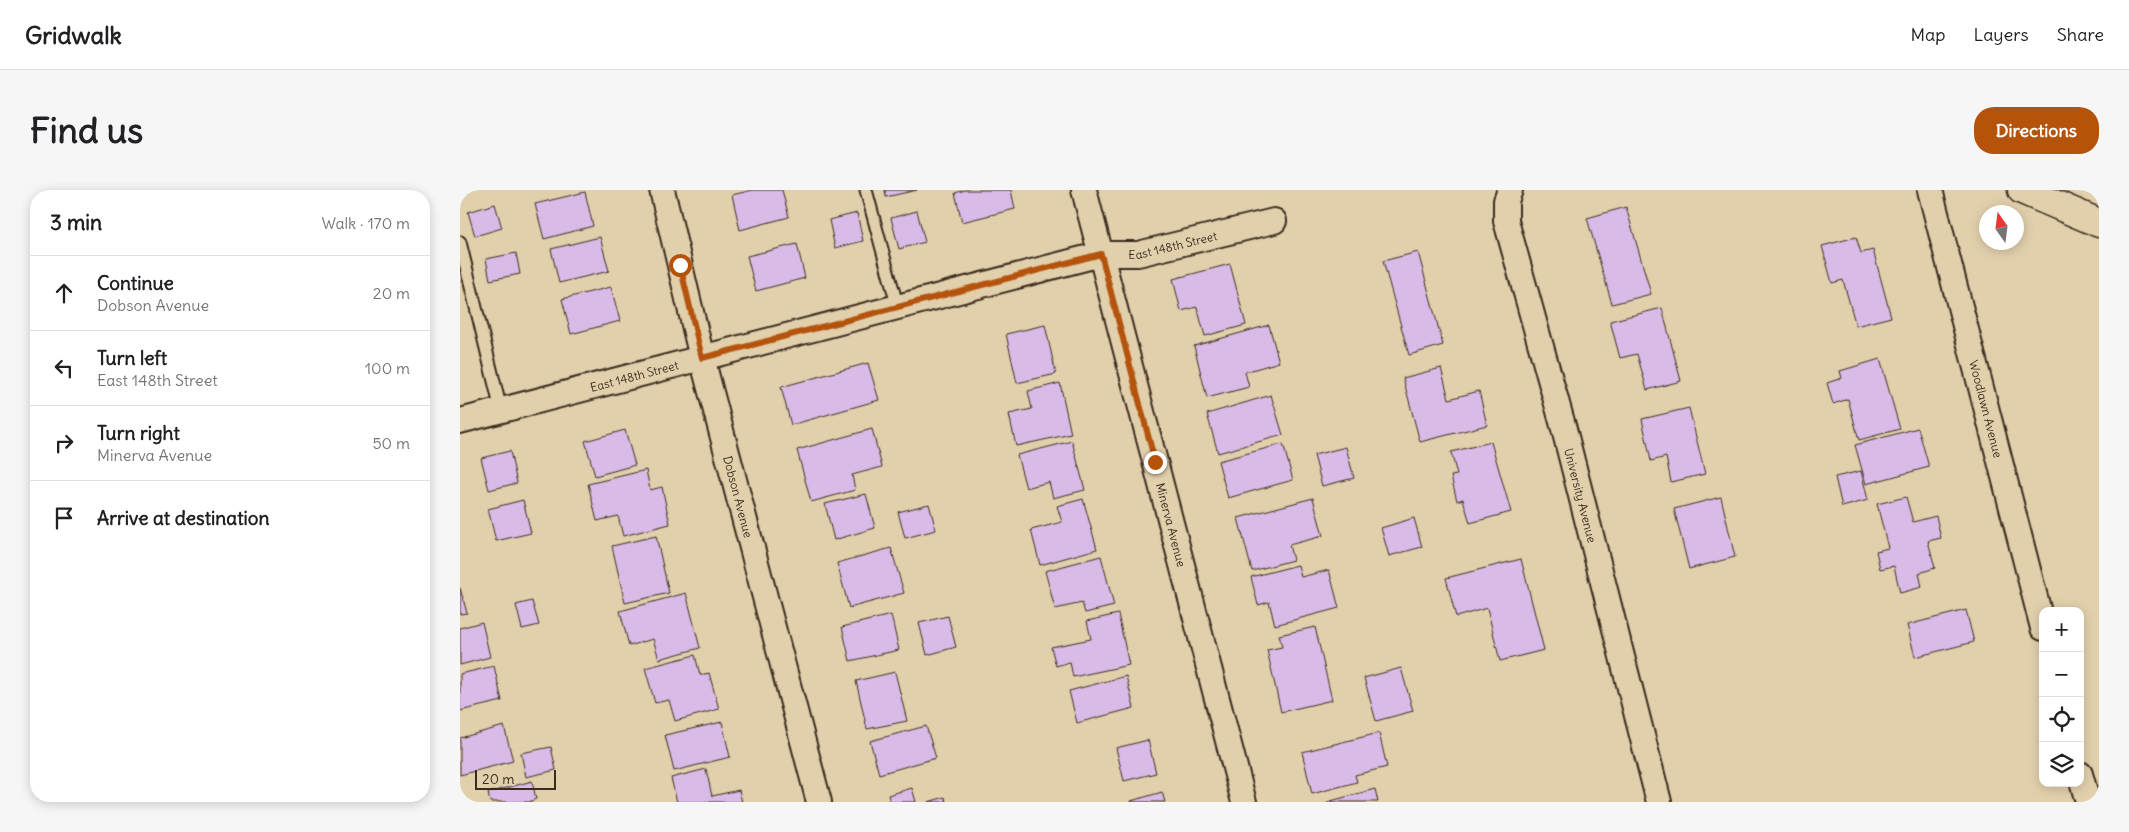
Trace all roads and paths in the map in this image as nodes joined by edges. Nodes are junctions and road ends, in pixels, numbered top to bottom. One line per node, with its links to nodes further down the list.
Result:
1 (662, 190): 12 (street, Dobson Avenue)
2 (866, 190): 11 (lane)
3 (1084, 190): 10 (street, Minerva Avenue)
4 (1510, 190): 19 (street, University Avenue)
5 (1930, 190): 15 (street, Woodlawn Avenue)
6 (2022, 190): 8 (street)
7 (1274, 221): 10 (street, East 148th Street)
8 (2099, 223)
9 (460, 242): 13 (lane)
10 (1101, 254): 11 (street, East 148th Street); 18 (street, Minerva Avenue)
11 (898, 308): 12 (street, East 148th Street)
12 (702, 358): 13 (street, East 148th Street); 17 (street, Dobson Avenue)
13 (501, 410): 14 (street, East 148th Street)
14 (460, 420)
15 (2039, 612)
16 (2084, 787): 20 (street)
17 (819, 802)
18 (1244, 802)
19 (1659, 802)
20 (2088, 802)

